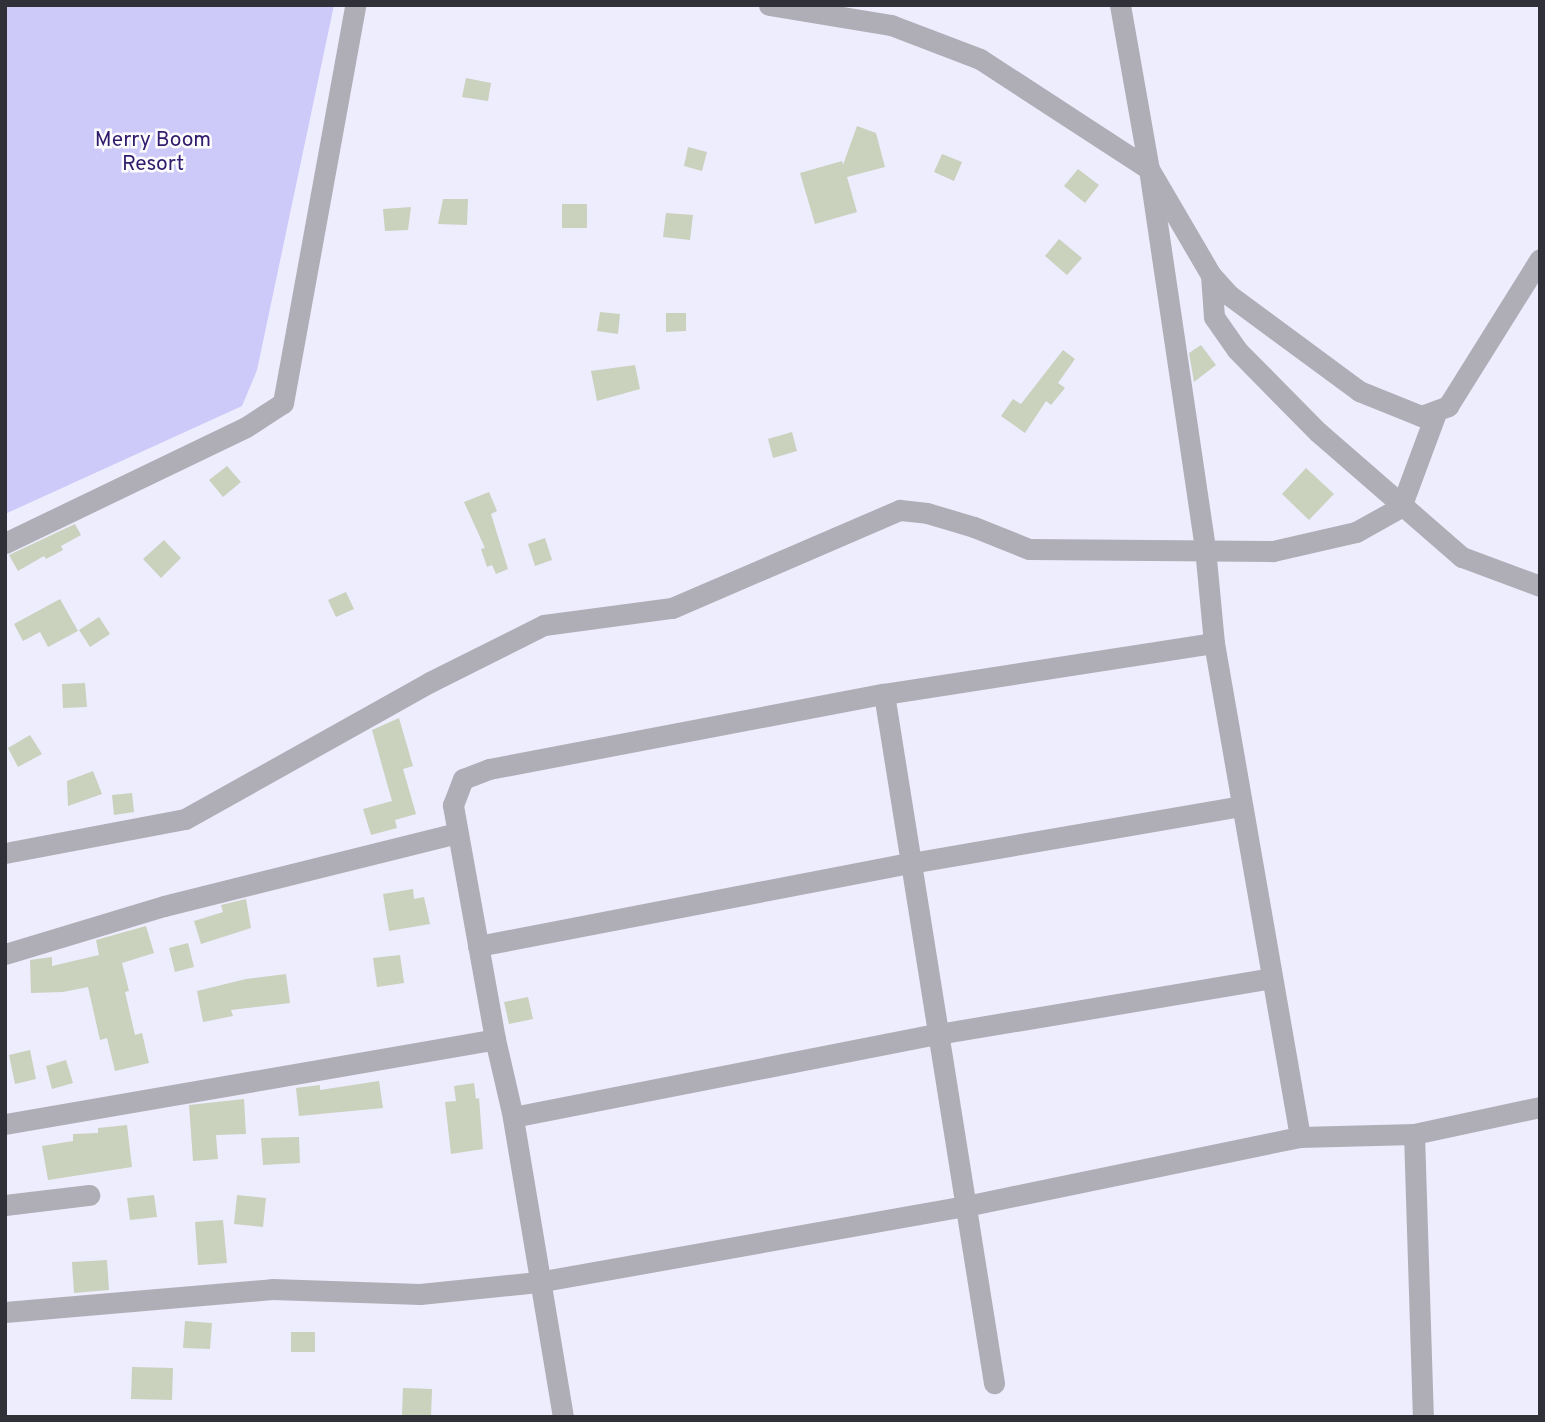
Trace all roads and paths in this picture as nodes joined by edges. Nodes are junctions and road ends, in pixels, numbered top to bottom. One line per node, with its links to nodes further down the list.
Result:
1 (355, 5): 9 (street)
2 (769, 5): 4 (street)
3 (1121, 5): 4 (street)
4 (1149, 169): 6 (street); 10 (street)
5 (1540, 260): 7 (street)
6 (1211, 275): 7 (street); 8 (street)
7 (1437, 410): 8 (street)
8 (1401, 507): 10 (street); 11 (street)
9 (5, 543)
10 (1205, 548): 12 (street); 16 (street)
11 (1540, 586)
12 (1214, 643): 13 (street); 14 (street)
13 (884, 694): 15 (street); 17 (street)
14 (1241, 806): 17 (street); 20 (street)
15 (457, 833): 18 (street); 19 (street)
16 (5, 853)
17 (911, 863): 18 (street); 21 (street)
18 (478, 946): 22 (street)
19 (5, 954)
20 (1270, 978): 21 (street); 27 (street)
21 (938, 1034): 24 (street); 30 (street)
22 (495, 1039): 24 (street); 25 (street)
23 (1540, 1107): 26 (street)
24 (513, 1116): 31 (street)
25 (5, 1124)
26 (1414, 1134): 27 (street); 35 (street)
27 (1300, 1137): 30 (street)
28 (89, 1195): 29 (street)
29 (5, 1205)
30 (965, 1206): 31 (street); 33 (street)
31 (538, 1282): 32 (street); 34 (street)
32 (5, 1312)
33 (994, 1383)
34 (563, 1417)
35 (1423, 1417)

